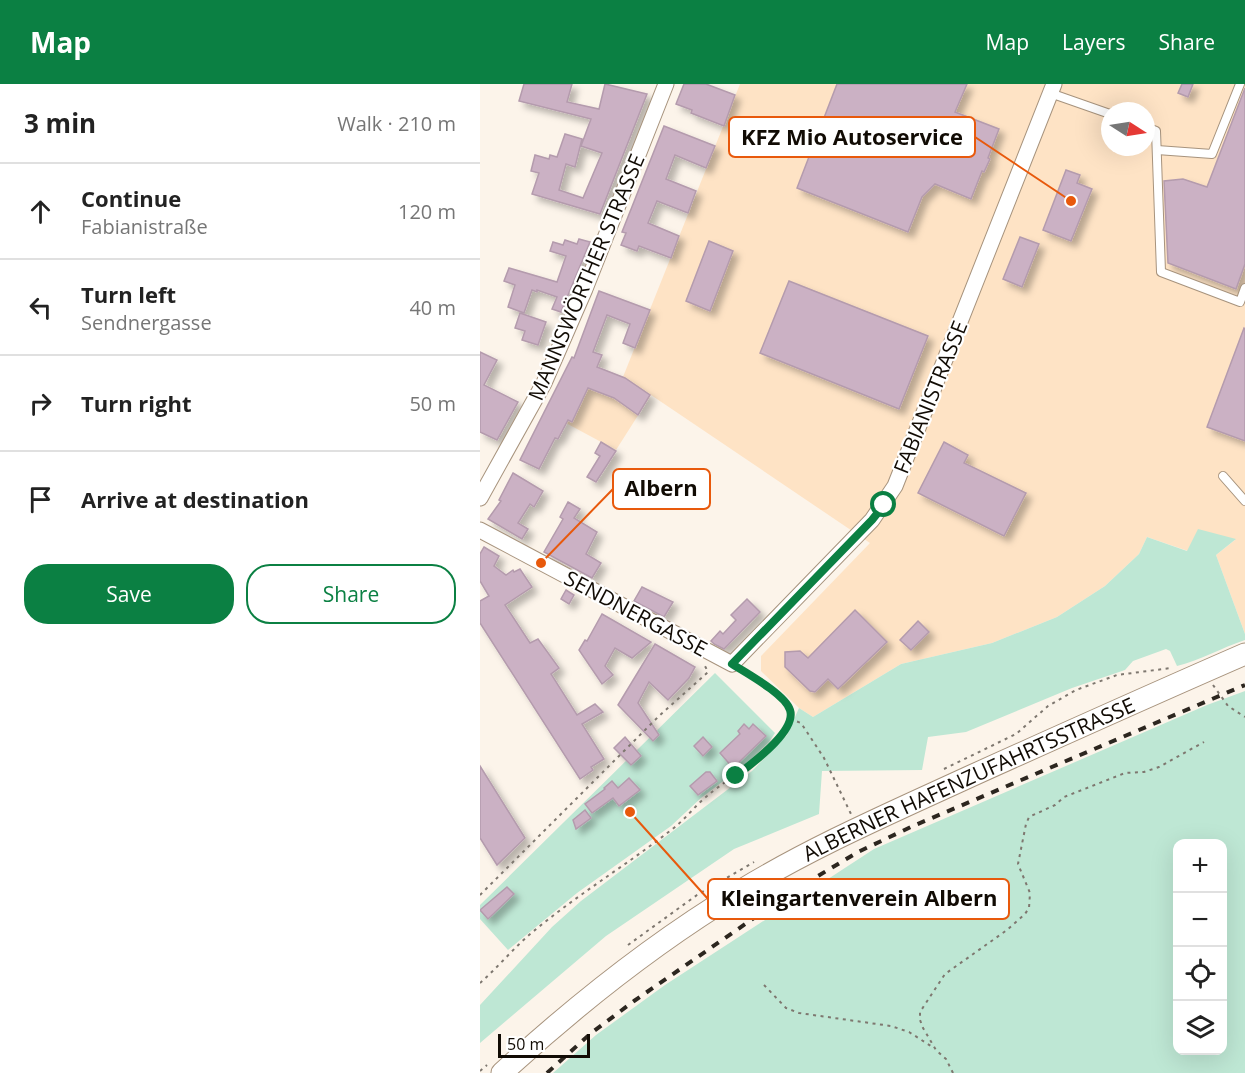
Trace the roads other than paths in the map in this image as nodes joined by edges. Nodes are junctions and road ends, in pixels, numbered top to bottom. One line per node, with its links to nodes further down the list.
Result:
1 (666, 84): 9 (street, MANNSWÖRTHER STRASSE)
2 (1240, 84): 6 (lane)
3 (1052, 89): 4 (lane); 13 (street, FABIANISTRASSE)
4 (1101, 110)
5 (1155, 131): 6 (lane)
6 (1157, 150): 7 (lane)
7 (1245, 288)
8 (1223, 476): 10 (lane)
9 (480, 498)
10 (1245, 501)
11 (480, 530): 13 (street, SENDNERGASSE)
12 (1245, 654): 14 (main road, ALBERNER HAFENZUFAHRTSSTRASSE)
13 (732, 664)
14 (502, 1073)

